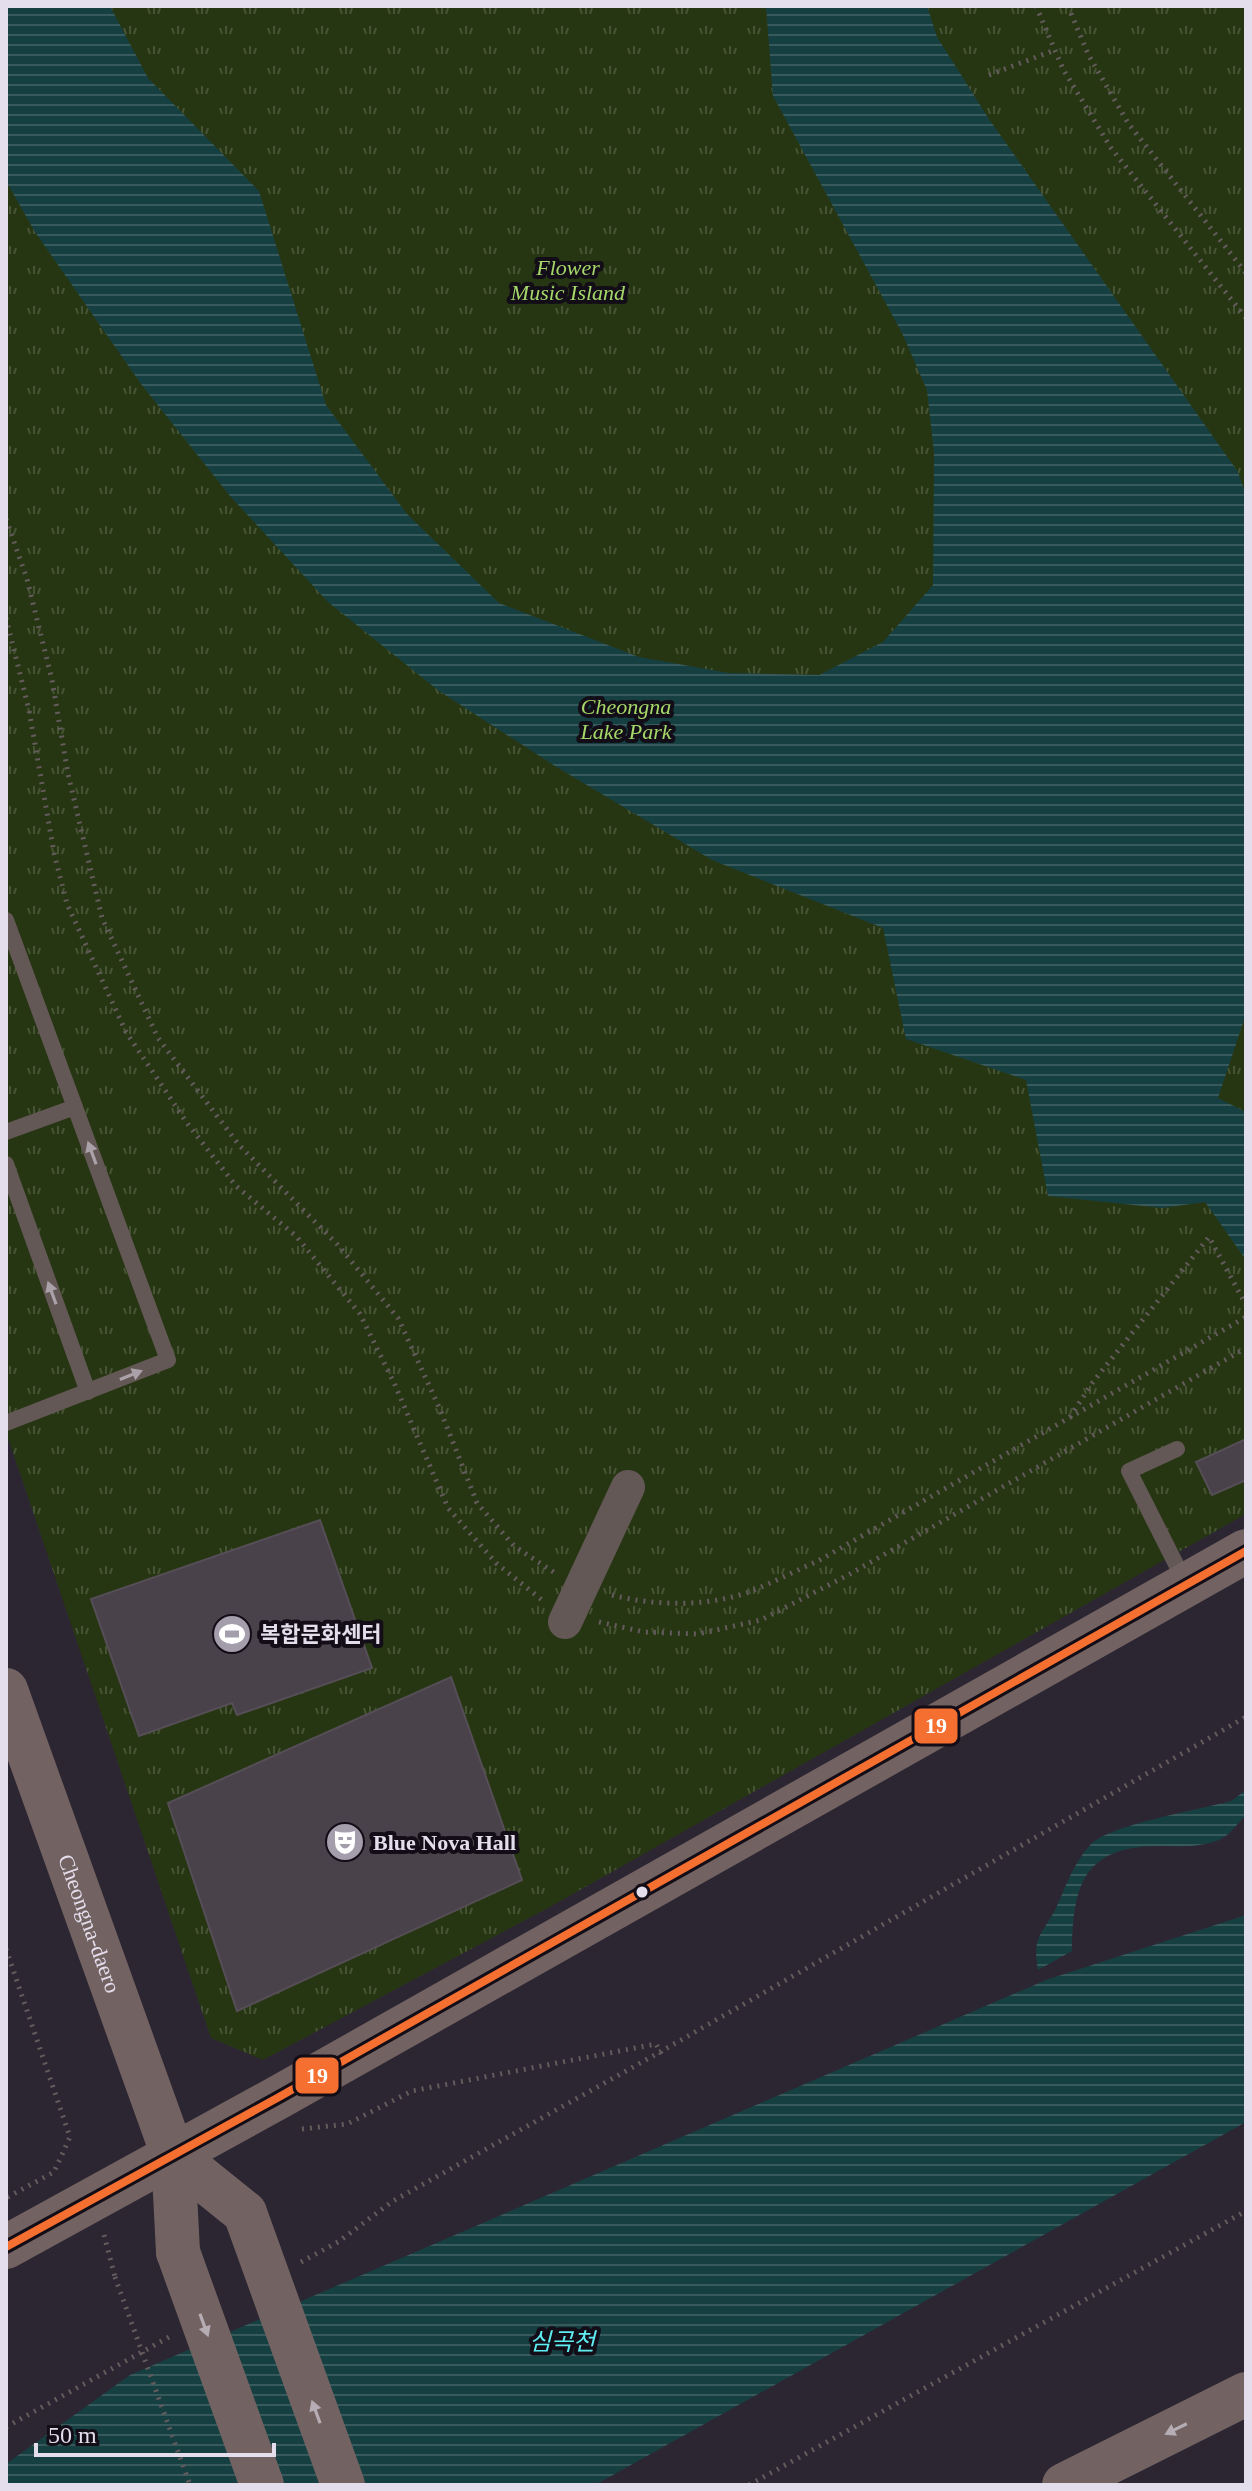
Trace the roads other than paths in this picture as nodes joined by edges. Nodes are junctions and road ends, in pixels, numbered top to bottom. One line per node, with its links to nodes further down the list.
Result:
1 (6, 920): 2 (lane)
2 (75, 1107): 3 (lane); 5 (lane, one-way to 2)
3 (6, 1132)
4 (6, 1164): 5 (lane, one-way to 4)
5 (88, 1392): 6 (lane)
6 (6, 1423)
7 (1177, 1449): 10 (lane)
8 (628, 1487): 11 (street)
9 (1246, 1551): 10 (street)
10 (1186, 1584): 13 (street)
11 (572, 1607)
12 (6, 1690): 13 (street, Cheongna-daero)
13 (173, 2155): 14 (street); 16 (street, one-way to 16, bridge); 17 (street, one-way to 13, bridge)
14 (6, 2247)
15 (1246, 2394): 18 (street, one-way to 18)
16 (262, 2485)
17 (343, 2485)
18 (1064, 2485)

